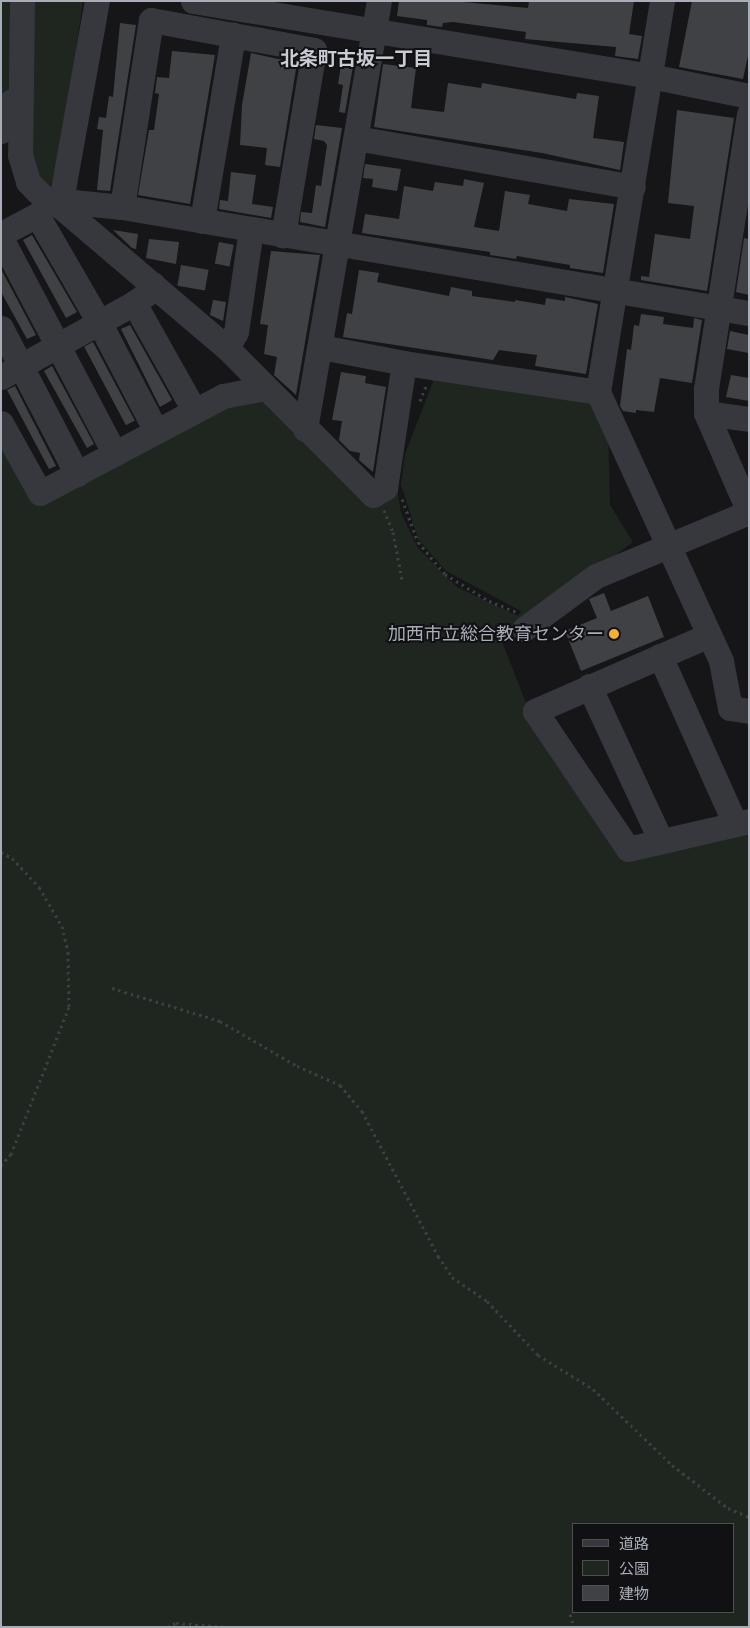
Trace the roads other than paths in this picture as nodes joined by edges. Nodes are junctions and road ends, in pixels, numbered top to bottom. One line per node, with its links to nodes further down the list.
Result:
1 (22, 1): 10 (street)
2 (97, 1): 16 (street)
3 (193, 1): 6 (street)
4 (379, 1): 6 (street)
5 (662, 1): 8 (street)
6 (373, 32): 8 (street); 13 (street)
7 (232, 35): 17 (street); 18 (street); 21 (street)
8 (650, 76): 9 (street); 14 (street)
9 (749, 96)
10 (22, 97): 12 (street); 16 (street)
11 (749, 114): 15 (street)
12 (1, 131)
13 (356, 138): 14 (street); 23 (street)
14 (632, 187): 25 (street)
15 (742, 205): 27 (street)
16 (60, 206): 17 (street); 24 (street)
17 (122, 207): 18 (street)
18 (202, 221): 19 (street)
19 (251, 230): 21 (street); 33 (street)
20 (1, 234): 29 (street)
21 (283, 235): 23 (street)
22 (1, 238): 31 (street)
23 (336, 245): 25 (street); 32 (street)
24 (153, 284): 26 (street); 33 (street)
25 (616, 292): 27 (street); 37 (street)
26 (134, 303): 29 (street); 38 (street)
27 (717, 308): 28 (street); 39 (street)
28 (749, 313)
29 (99, 322): 31 (street); 43 (street)
30 (1, 328): 35 (street)
31 (58, 344): 35 (street); 44 (street)
32 (321, 347): 34 (street); 42 (street)
33 (227, 348): 36 (street)
34 (404, 363): 37 (street); 42 (street)
35 (11, 371): 45 (street)
36 (266, 388): 38 (street); 42 (street)
37 (598, 392): 47 (street)
38 (194, 410): 43 (street)
39 (706, 413): 40 (street); 46 (street)
40 (749, 419)
41 (1, 423): 45 (street)
42 (305, 430)
43 (156, 431): 44 (street)
44 (115, 454): 45 (street)
45 (77, 474)
46 (749, 512): 47 (street)
47 (666, 544): 48 (street); 49 (street)
48 (525, 623)
49 (709, 635): 50 (street); 52 (street)
50 (660, 656): 51 (street); 53 (street)
51 (589, 686): 54 (street); 54 (street)
52 (749, 711)
53 (742, 822): 54 (street)
54 (661, 841)

